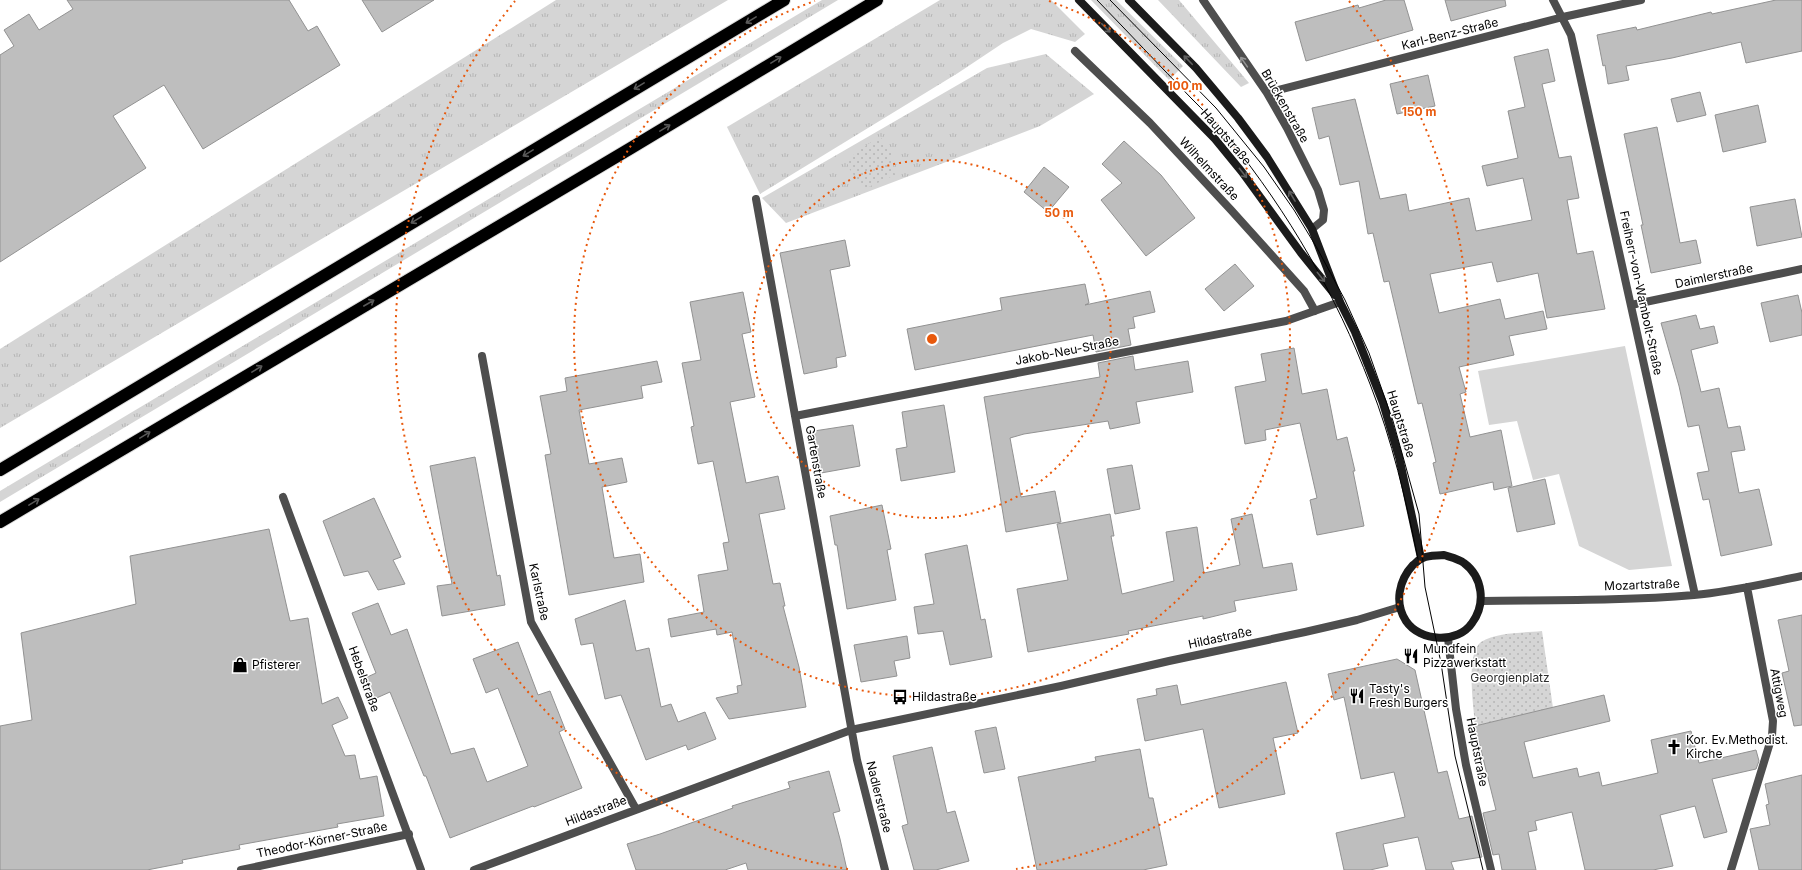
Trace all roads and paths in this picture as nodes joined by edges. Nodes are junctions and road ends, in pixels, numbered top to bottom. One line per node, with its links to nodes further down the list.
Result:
1 (784, 0): 19 (highway, one-way to 19)
2 (877, 0): 21 (highway, one-way to 2)
3 (1079, 0): 14 (main road, Hauptstraße, one-way to 14)
4 (1129, 0): 12 (main road, Hauptstraße, one-way to 4)
5 (1203, 0): 10 (street, Brückenstraße, one-way to 5)
6 (1553, 0): 8 (street, Freiherr-von-Wambolt-Straße)
7 (1640, 0): 8 (street, Karl-Benz-Straße)
8 (1563, 17): 10 (street, Karl-Benz-Straße); 15 (street, Freiherr-von-Wambolt-Straße)
9 (1075, 51): 16 (street, Wilhelmstraße)
10 (1267, 93): 12 (street, Brückenstraße)
11 (756, 199): 18 (street, Gartenstraße)
12 (1312, 230): 14 (main road, Hauptstraße)
13 (1802, 269): 15 (street, Daimlerstraße)
14 (1340, 302): 16 (street, Jakob-Neu-Straße); 22 (main road, Hauptstraße)
15 (1631, 305): 25 (street, Freiherr-von-Wambolt-Straße)
16 (1315, 311): 18 (street, Jakob-Neu-Straße)
17 (482, 356): 30 (street, Karlstraße)
18 (795, 416): 29 (street, Gartenstraße)
19 (0, 470)
20 (283, 497): 31 (street, Hebelstraße)
21 (0, 522)
22 (1421, 558): 26 (main road); 27 (main road)
23 (1802, 576): 24 (street, Mozartstraße)
24 (1747, 587): 25 (street, Mozartstraße); 37 (street, Attigweg)
25 (1695, 595): 26 (street, Mozartstraße)
26 (1482, 601): 28 (main road)
27 (1400, 607): 28 (main road); 29 (street, Hildastraße)
28 (1448, 638): 36 (street, Hauptstraße)
29 (851, 730): 30 (street, Hildastraße); 35 (street, Nadlerstraße)
30 (636, 809): 34 (street, Hildastraße)
31 (409, 834): 32 (street, Theodor-Körner-Straße); 33 (street, Hebelstraße)
32 (240, 870)
33 (421, 870)
34 (474, 870)
35 (885, 870)
36 (1491, 870)
37 (1731, 870)

